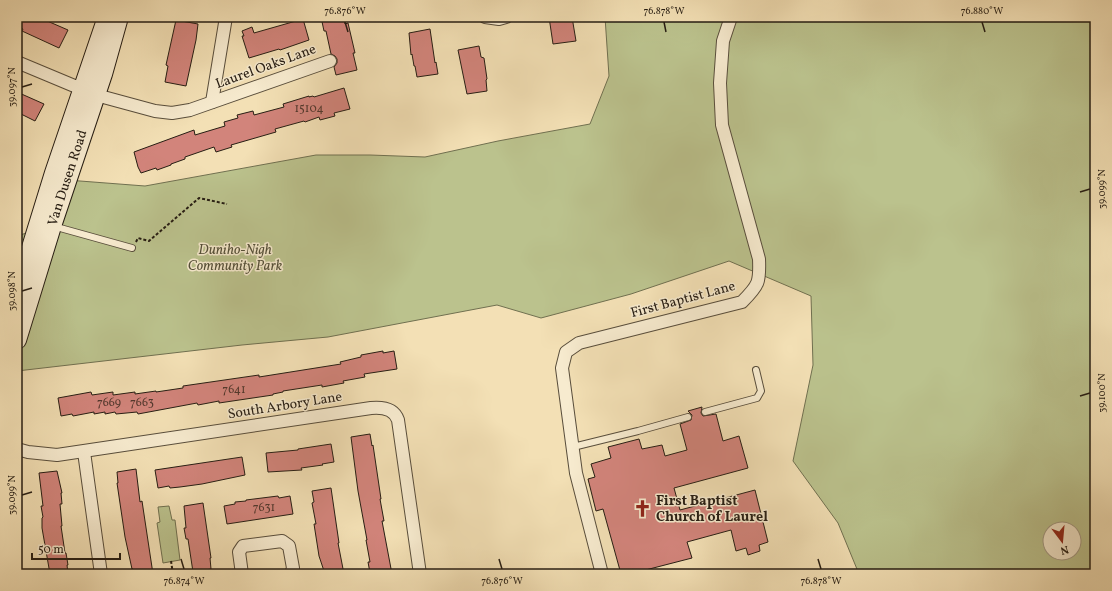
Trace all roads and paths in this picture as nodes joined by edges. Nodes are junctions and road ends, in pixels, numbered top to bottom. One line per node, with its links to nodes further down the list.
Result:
1 (107, 17): 9 (main road, Van Dusen Road)
2 (120, 17): 9 (main road, Van Dusen Road)
3 (226, 17): 10 (street, Laurel Oaks Lane)
4 (484, 17): 5 (street)
5 (506, 17)
6 (731, 17): 19 (street, First Baptist Lane)
7 (330, 60): 10 (street, Laurel Oaks Lane)
8 (17, 62): 9 (street, Laurel Oaks Lane)
9 (89, 92): 10 (street, Laurel Oaks Lane); 12 (main road, Van Dusen Road)
10 (212, 102)
11 (227, 204): 13 (path)
12 (45, 223): 13 (lane); 14 (main road, Van Dusen Road); 15 (main road, Van Dusen Road)
13 (132, 248)
14 (17, 293)
15 (17, 340)
16 (756, 370): 17 (lane)
17 (705, 412)
18 (688, 417): 19 (lane)
19 (573, 447): 28 (street, First Baptist Lane)
20 (17, 449): 21 (street, South Arbory Lane)
21 (84, 452): 23 (street); 27 (street, South Arbory Lane)
22 (171, 561): 24 (path)
23 (101, 574)
24 (173, 574)
25 (242, 574): 26 (street)
26 (291, 574)
27 (420, 574)
28 (602, 574)

